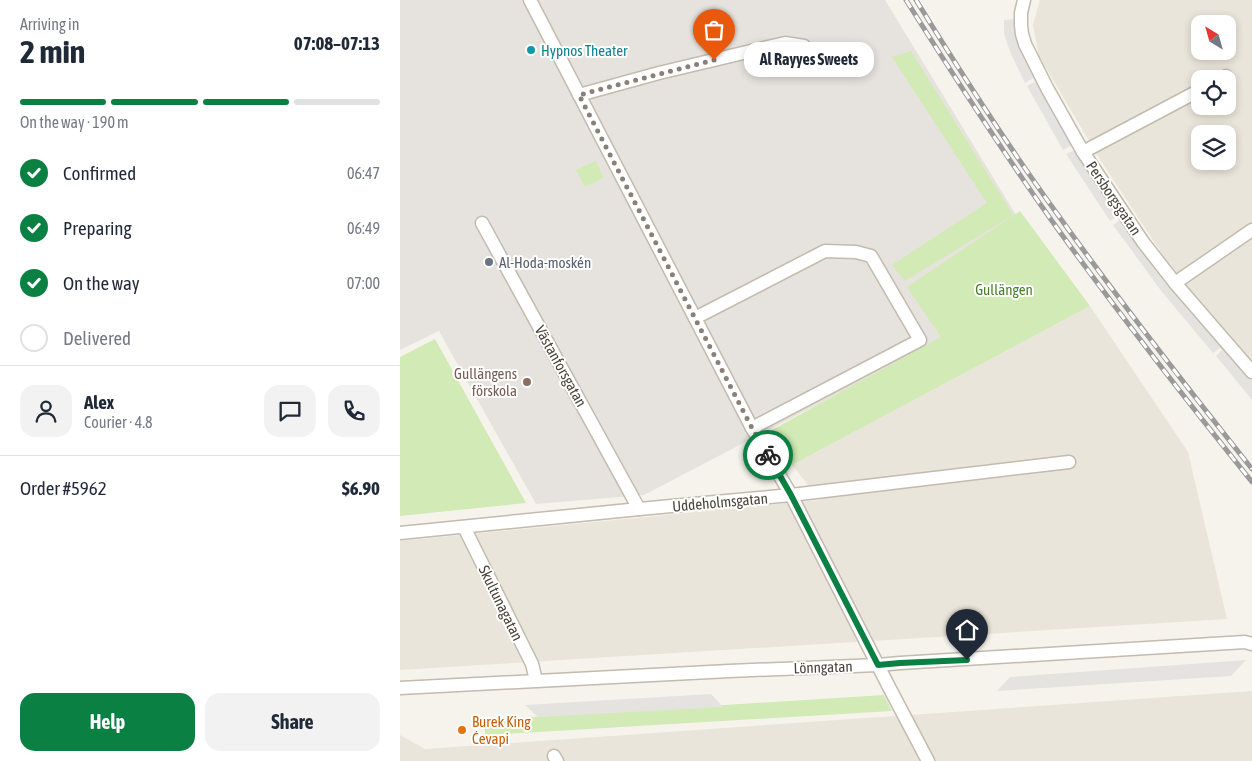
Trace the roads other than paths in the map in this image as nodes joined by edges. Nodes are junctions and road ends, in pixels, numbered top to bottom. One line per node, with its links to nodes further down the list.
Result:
1 (530, 0): 4 (street)
2 (1024, 0): 6 (street, Persborgsgatan)
3 (804, 46): 4 (street)
4 (579, 95): 10 (street)
5 (1191, 95): 6 (street)
6 (1083, 152): 9 (street, Persborgsgatan)
7 (482, 223): 15 (street, Västanforsgatan)
8 (1252, 230): 9 (street)
9 (1176, 283): 11 (street, Persborgsgatan)
10 (695, 318): 12 (street); 12 (street)
11 (1252, 372)
12 (752, 428): 14 (street)
13 (1069, 462): 14 (street, Uddeholmsgatan)
14 (791, 495): 15 (street, Uddeholmsgatan); 19 (street)
15 (639, 509): 16 (street, Uddeholmsgatan)
16 (464, 527): 17 (street, Uddeholmsgatan); 20 (street, Skultunagatan)
17 (400, 533)
18 (1250, 641): 19 (street, Lönngatan)
19 (878, 665): 20 (street, Lönngatan); 22 (street)
20 (536, 680): 21 (street, Lönngatan)
21 (400, 688)
22 (928, 761)

